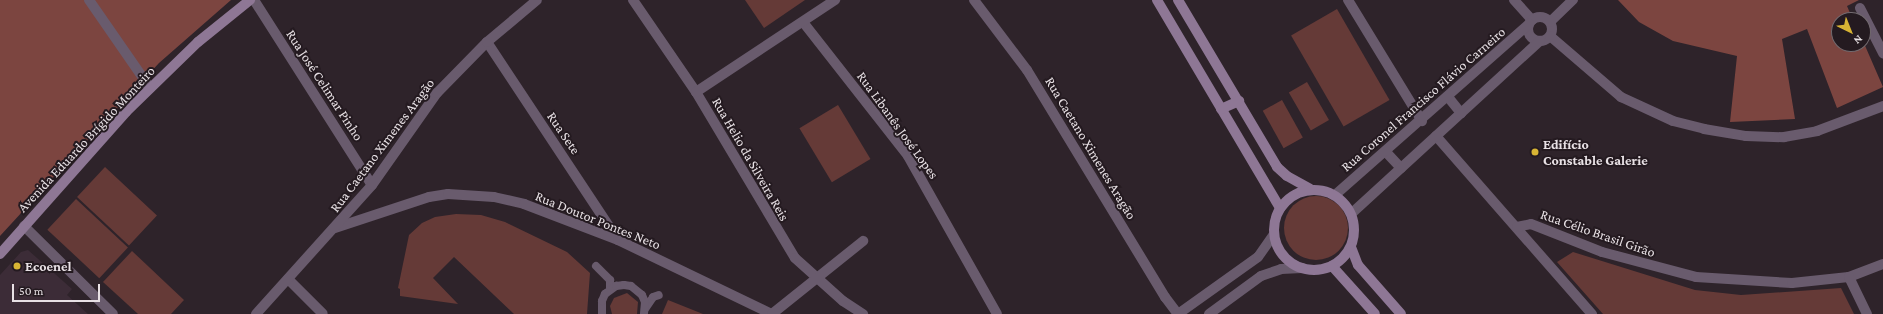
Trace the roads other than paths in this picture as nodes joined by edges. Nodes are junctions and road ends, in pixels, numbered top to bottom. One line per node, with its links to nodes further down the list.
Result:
1 (89, 0): 20 (street)
2 (250, 0): 20 (main road, Avenida Eduardo Brígido Monteiro)
3 (254, 0): 31 (street, Rua José Celimar Pinho)
4 (537, 0): 18 (street, Rua Caetano Ximenes Aragão)
5 (633, 0): 21 (street, Rua Helio da Silveira Reis)
6 (835, 0): 14 (street)
7 (974, 0): 61 (street, Rua Caetano Ximenes Aragão)
8 (1157, 0): 25 (main road)
9 (1178, 0): 23 (main road)
10 (1348, 0): 27 (street)
11 (1514, 0): 15 (street)
12 (1573, 0): 16 (street)
13 (1860, 8): 19 (street)
14 (803, 22): 21 (street); 60 (street, Rua Libanês José Lopes)
15 (1531, 22): 16 (street); 17 (street); 22 (street, Rua Coronel Francisco Flávio Carneiro)
16 (1550, 22): 17 (street)
17 (1545, 39): 24 (street); 26 (street)
18 (487, 42): 31 (street, Rua Caetano Ximenes Aragão); 40 (street, Rua Sete)
19 (1883, 53)
20 (150, 88): 36 (main road, Avenida Eduardo Brígido Monteiro)
21 (696, 92): 50 (street, Rua Helio da Silveira Reis)
22 (1448, 97): 26 (street); 27 (street, Rua Coronel Francisco Flávio Carneiro)
23 (1239, 101): 25 (main road); 32 (main road)
24 (1883, 106)
25 (1221, 109): 34 (main road)
26 (1461, 113): 28 (street)
27 (1422, 121): 29 (street, Rua Coronel Francisco Flávio Carneiro)
28 (1436, 136): 30 (street); 37 (street)
29 (1386, 152): 30 (street); 33 (street, Rua Coronel Francisco Flávio Carneiro)
30 (1401, 168): 35 (street)
31 (372, 185): 38 (street, Rua Caetano Ximenes Aragão)
32 (1310, 189): 33 (main road); 34 (main road)
33 (1335, 195): 35 (main road)
34 (1280, 208): 39 (main road)
35 (1352, 213): 42 (main road)
36 (24, 226): 43 (main road, Avenida Eduardo Brígido Monteiro); 55 (street)
37 (1517, 227): 48 (street, Rua Célio Brasil Girão); 65 (street)
38 (335, 228): 40 (street, Rua Doutor Pontes Neto); 49 (street, Rua Caetano Ximenes Aragão)
39 (1274, 234): 47 (main road); 61 (street)
40 (618, 240): 58 (street, Rua Doutor Pontes Neto)
41 (863, 241): 50 (street)
42 (1351, 246): 46 (main road); 64 (main road)
43 (0, 254)
44 (1883, 264): 48 (street, Rua Célio Brasil Girão)
45 (596, 266): 51 (street)
46 (1332, 266): 47 (main road); 63 (main road)
47 (1302, 268): 62 (street)
48 (1849, 277): 66 (street)
49 (288, 279): 56 (street, Rua Caetano Ximenes Aragão); 57 (street)
50 (816, 279): 58 (street); 59 (street, Rua Helio da Silveira Reis)
51 (610, 289): 53 (street); 54 (street)
52 (659, 295): 54 (street)
53 (601, 312)
54 (644, 312)
55 (113, 314)
56 (256, 314)
57 (323, 314)
58 (772, 314)
59 (863, 314)
60 (997, 314)
61 (1178, 314)
62 (1209, 314)
63 (1375, 314)
64 (1401, 314)
65 (1592, 314)
66 (1867, 314)

